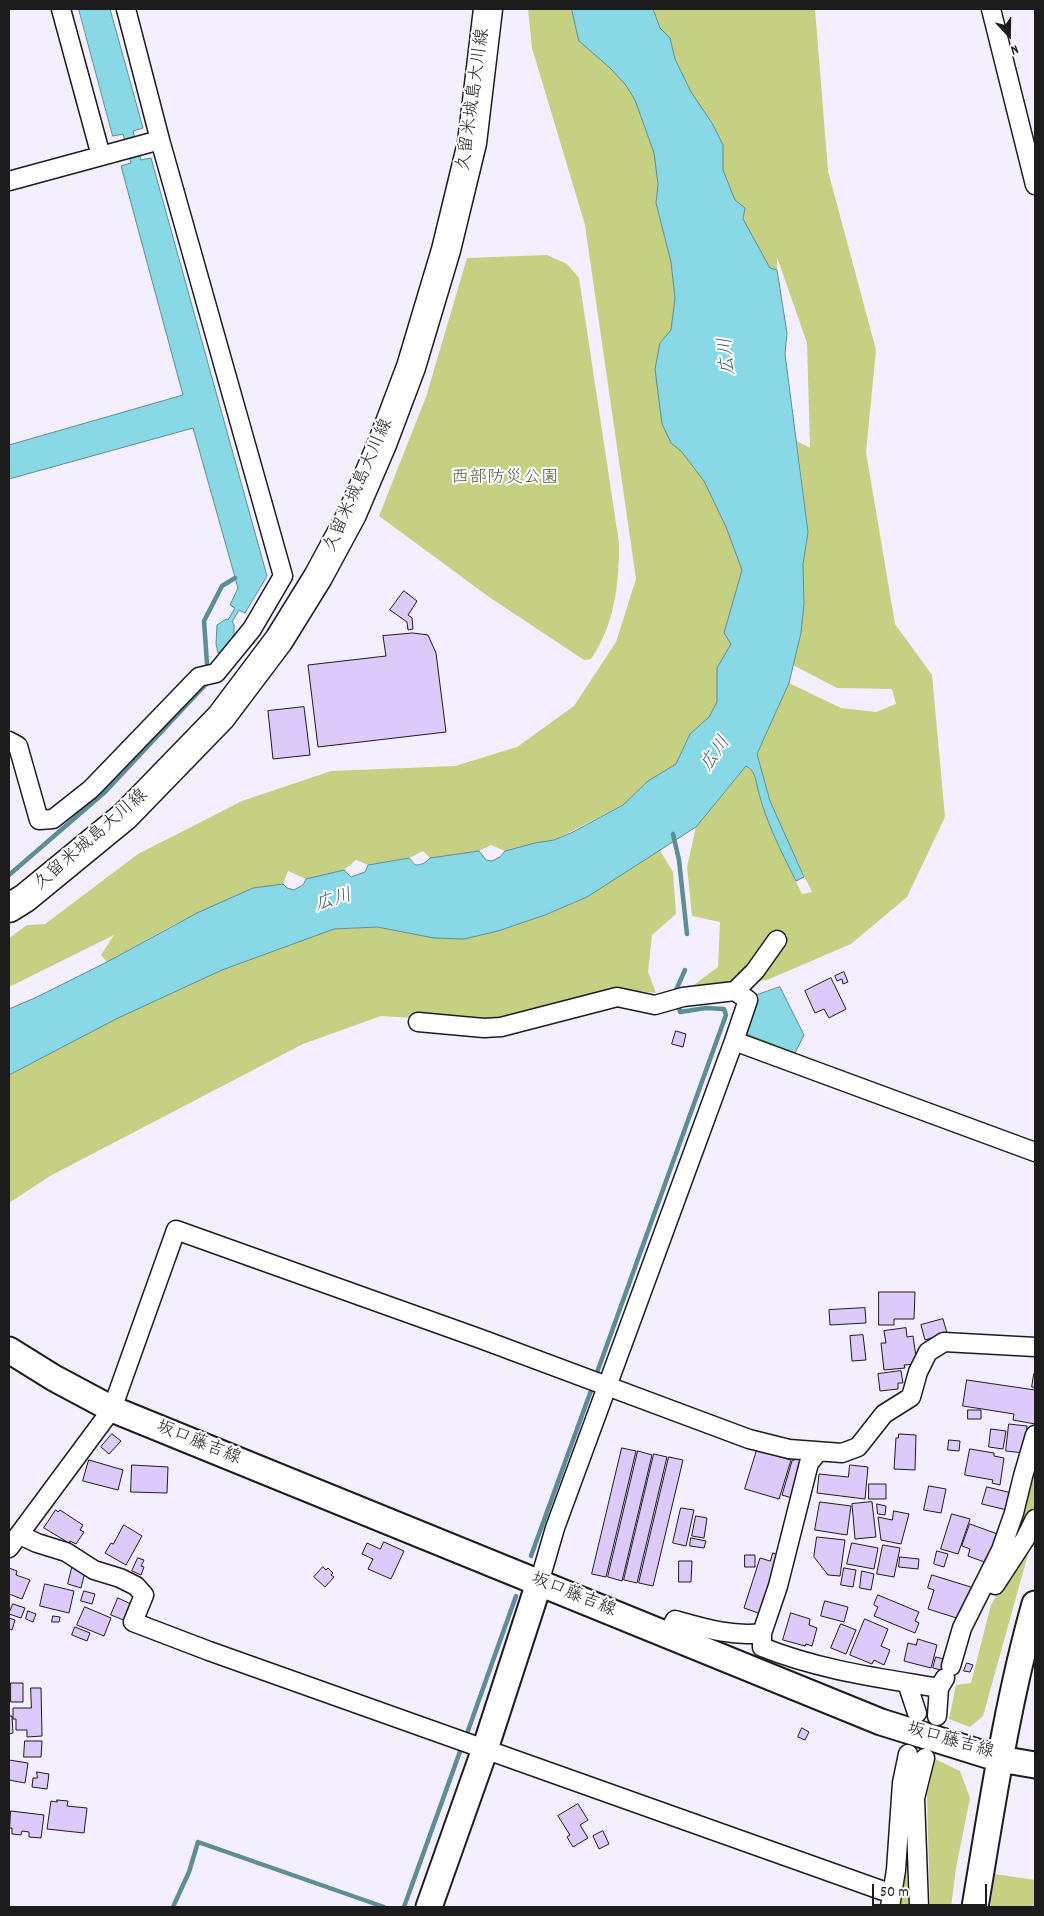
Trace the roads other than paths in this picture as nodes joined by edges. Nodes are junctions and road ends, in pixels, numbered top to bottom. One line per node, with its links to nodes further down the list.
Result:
1 (61, 9): 6 (street)
2 (126, 9): 5 (street)
3 (488, 9): 10 (main road, 久留米城島大川線)
4 (991, 9): 8 (street)
5 (160, 140): 6 (street); 9 (street)
6 (101, 156): 7 (street)
7 (9, 181)
8 (1035, 185)
9 (9, 741)
10 (9, 908)
11 (777, 940): 12 (street)
12 (735, 991): 13 (street); 14 (street)
13 (418, 1022)
14 (734, 1040): 15 (street); 18 (street)
15 (1035, 1152)
16 (1035, 1347): 21 (street)
17 (9, 1350): 19 (main road, 坂口藤吉線)
18 (605, 1386): 19 (street); 21 (street); 24 (street)
19 (112, 1409): 23 (street); 24 (main road, 坂口藤吉線)
20 (1035, 1435): 28 (street)
21 (818, 1452): 26 (street)
22 (1035, 1519): 28 (street)
23 (14, 1542): 33 (street)
24 (539, 1583): 27 (main road, 坂口藤吉線); 33 (main road)
25 (1035, 1604): 34 (main road, 坂口藤吉線)
26 (762, 1633): 27 (street); 29 (street)
27 (668, 1634): 34 (main road, 坂口藤吉線)
28 (951, 1666): 30 (street)
29 (907, 1682): 30 (street); 31 (street)
30 (940, 1688): 32 (street)
31 (917, 1714)
32 (936, 1716)
33 (485, 1749): 36 (street); 37 (main road)
34 (1000, 1759): 35 (main road); 39 (main road)
35 (1035, 1765)
36 (891, 1900): 38 (street)
37 (429, 1907)
38 (919, 1907)
39 (975, 1907)

